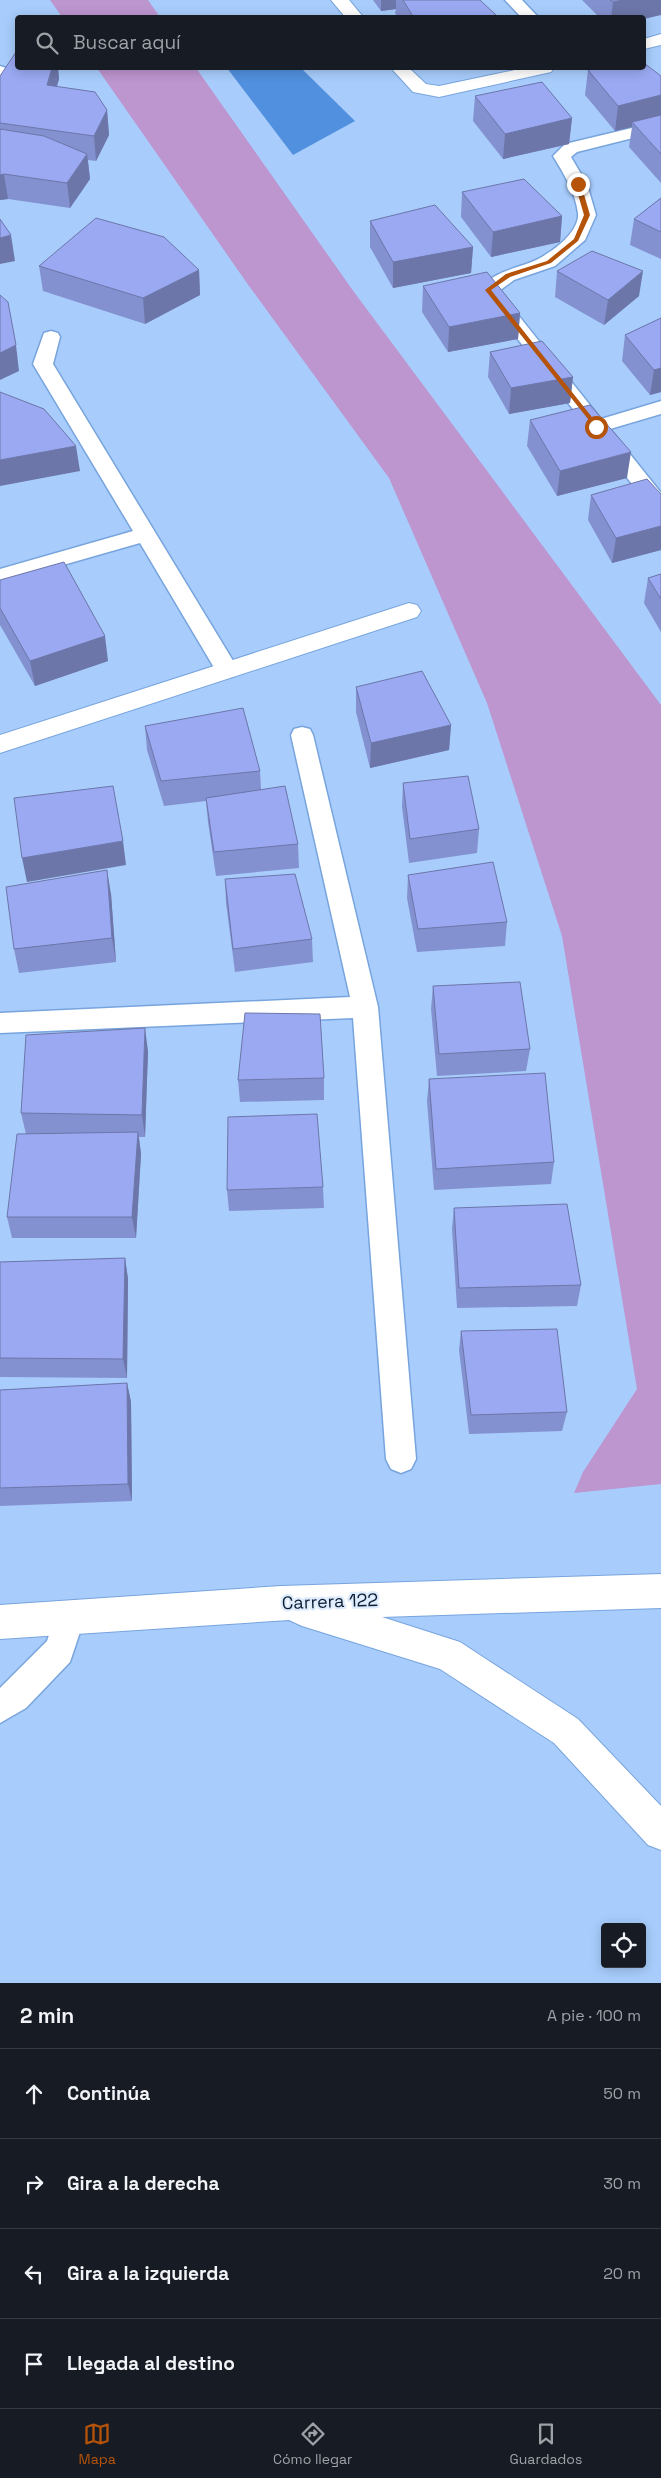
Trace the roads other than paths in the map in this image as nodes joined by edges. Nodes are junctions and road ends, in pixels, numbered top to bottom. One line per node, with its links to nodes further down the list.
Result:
1 (340, 0): 3 (street)
2 (513, 0): 4 (lane)
3 (353, 15)
4 (528, 15)
5 (661, 39): 6 (street)
6 (646, 43)
7 (402, 70): 8 (street)
8 (537, 70)
9 (0, 71): 10 (lane)
10 (0, 75)
11 (661, 126): 14 (lane)
12 (50, 337): 16 (lane)
13 (661, 407): 14 (lane)
14 (596, 427): 15 (lane)
15 (661, 507)
16 (145, 534): 17 (lane); 19 (lane)
17 (0, 576)
18 (409, 611): 19 (street)
19 (227, 670): 21 (street)
20 (302, 734): 22 (lane)
21 (0, 744)
22 (365, 1007): 23 (lane); 24 (lane)
23 (0, 1023)
24 (401, 1459)
25 (661, 1591): 26 (street, Carrera 122)
26 (281, 1603): 27 (street, Carrera 122); 30 (street)
27 (70, 1617): 28 (street, Carrera 122); 29 (lane)
28 (0, 1622)
29 (0, 1707)
30 (661, 1832)

